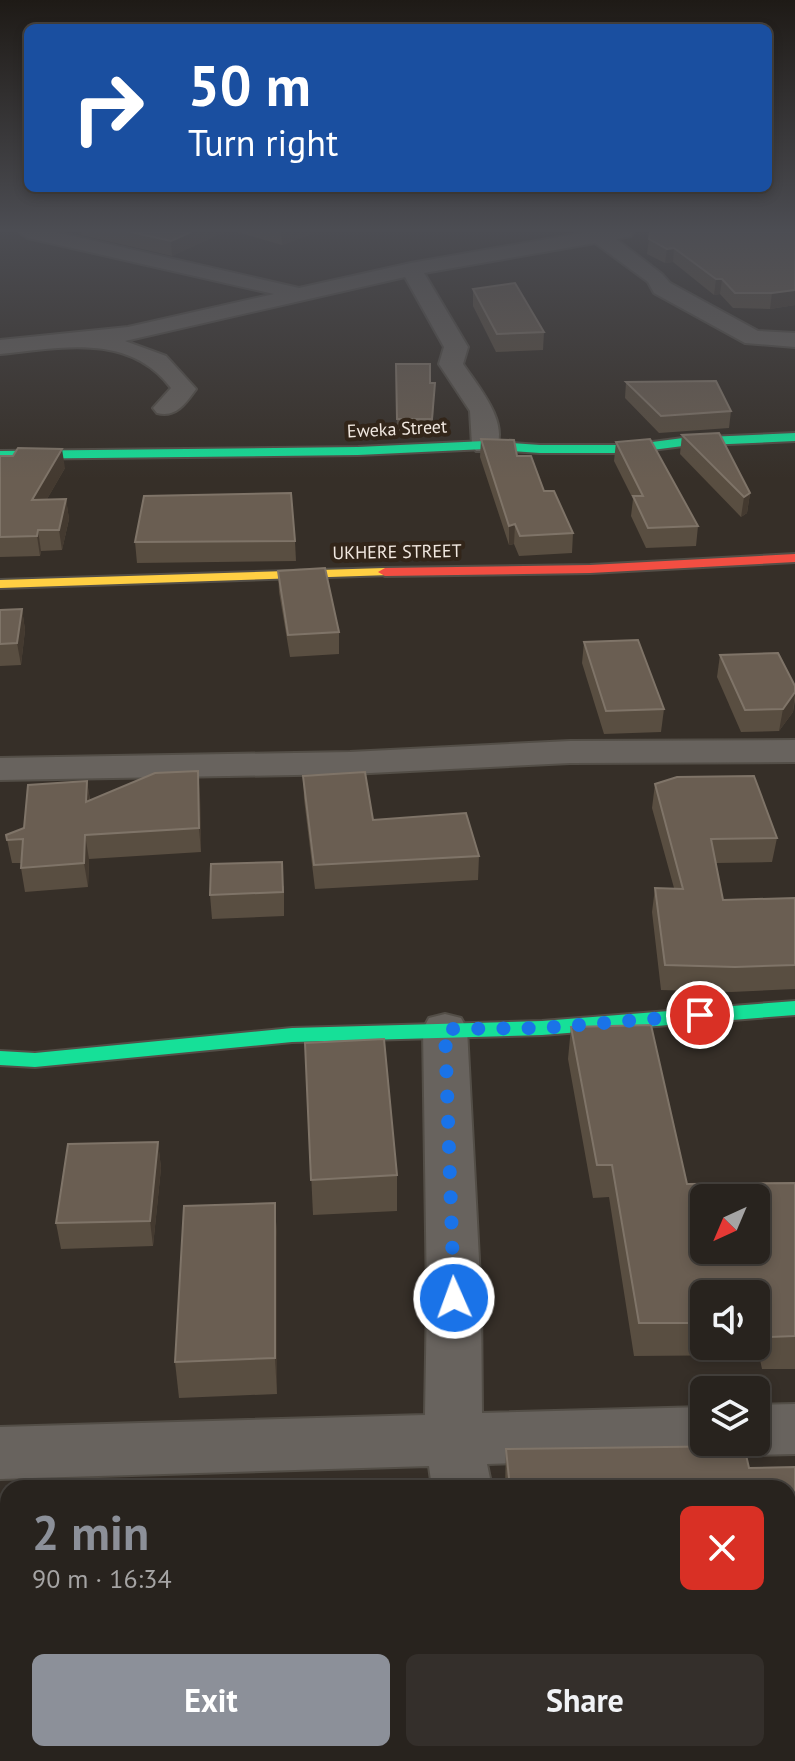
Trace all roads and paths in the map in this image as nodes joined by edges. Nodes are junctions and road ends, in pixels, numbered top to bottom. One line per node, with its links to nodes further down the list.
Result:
1 (210, 314): 4 (street)
2 (437, 314): 9 (street)
3 (710, 314): 5 (street)
4 (85, 339): 6 (street); 7 (street)
5 (795, 340)
6 (0, 347)
7 (166, 408)
8 (795, 437): 9 (street, Eweka Street)
9 (485, 445): 10 (street, Eweka Street)
10 (0, 455)
11 (795, 558): 12 (street, UKHERE STREET)
12 (0, 584)
13 (795, 751): 14 (street)
14 (0, 769)
15 (795, 1008): 16 (street)
16 (445, 1029): 17 (street); 22 (street)
17 (0, 1058)
18 (795, 1429): 19 (street)
19 (770, 1430)
20 (690, 1434): 22 (street)
21 (0, 1453): 22 (street)
22 (457, 1464)

